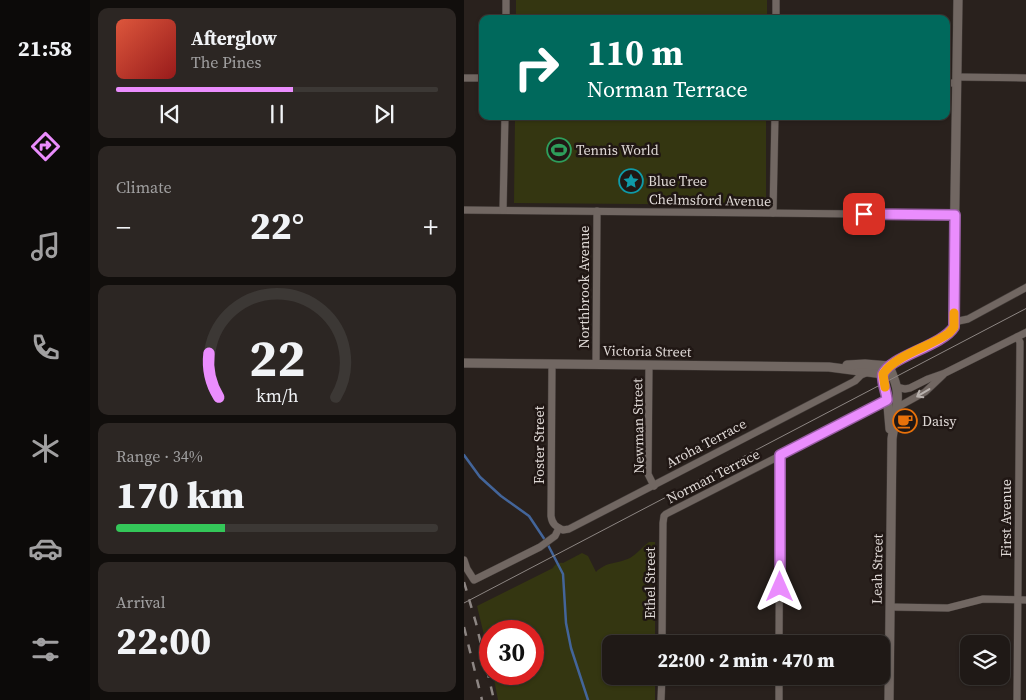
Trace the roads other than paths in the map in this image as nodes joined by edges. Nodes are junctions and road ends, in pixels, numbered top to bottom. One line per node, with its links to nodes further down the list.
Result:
1 (506, 0): 4 (street)
2 (776, 0): 5 (street)
3 (958, 0): 9 (street)
4 (506, 15)
5 (776, 15)
6 (464, 78): 7 (street)
7 (479, 78)
8 (1026, 78): 9 (street)
9 (957, 80): 10 (street); 17 (street)
10 (950, 82)
11 (505, 120): 14 (street)
12 (775, 120): 16 (street)
13 (464, 210): 14 (street, Chelmsford Avenue)
14 (504, 210): 15 (street, Chelmsford Avenue)
15 (597, 211): 16 (street, Chelmsford Avenue); 24 (street, Northbrook Avenue)
16 (773, 213): 17 (street, Chelmsford Avenue)
17 (955, 215): 19 (street)
18 (1026, 287): 19 (street)
19 (954, 322): 26 (street)
20 (1026, 332): 21 (street)
21 (1018, 336): 29 (street); 40 (street, First Avenue)
22 (464, 363): 23 (street, Victoria Street)
23 (552, 364): 24 (street, Victoria Street); 38 (street, Foster Street)
24 (596, 364): 25 (street, Victoria Street)
25 (649, 365): 27 (street, Victoria Street); 36 (street, Newman Street)
26 (889, 366): 27 (street, Victoria Street); 30 (street); 31 (street, Leah Street)
27 (830, 367): 28 (street, Victoria Street)
28 (868, 372): 30 (street, Victoria Street); 36 (street, Aroha Terrace)
29 (945, 373): 31 (street); 33 (street, one-way to 33)
30 (883, 374): 32 (street, Leah Street)
31 (896, 387): 33 (street, Leah Street)
32 (887, 400): 34 (street, Leah Street); 35 (street, Norman Terrace)
33 (896, 408): 34 (street, Leah Street)
34 (892, 439): 41 (street, Leah Street)
35 (780, 455): 37 (street, Norman Terrace); 43 (street)
36 (654, 486): 38 (street, Aroha Terrace)
37 (663, 523): 42 (street, Ethel Street)
38 (557, 527): 39 (street)
39 (464, 560)
40 (1022, 600): 41 (street); 49 (street, First Avenue)
41 (890, 607): 48 (street, Leah Street)
42 (662, 635)
43 (779, 635)
44 (662, 685): 46 (street)
45 (779, 685): 47 (street)
46 (661, 700)
47 (779, 700)
48 (890, 700)
49 (1018, 700)

